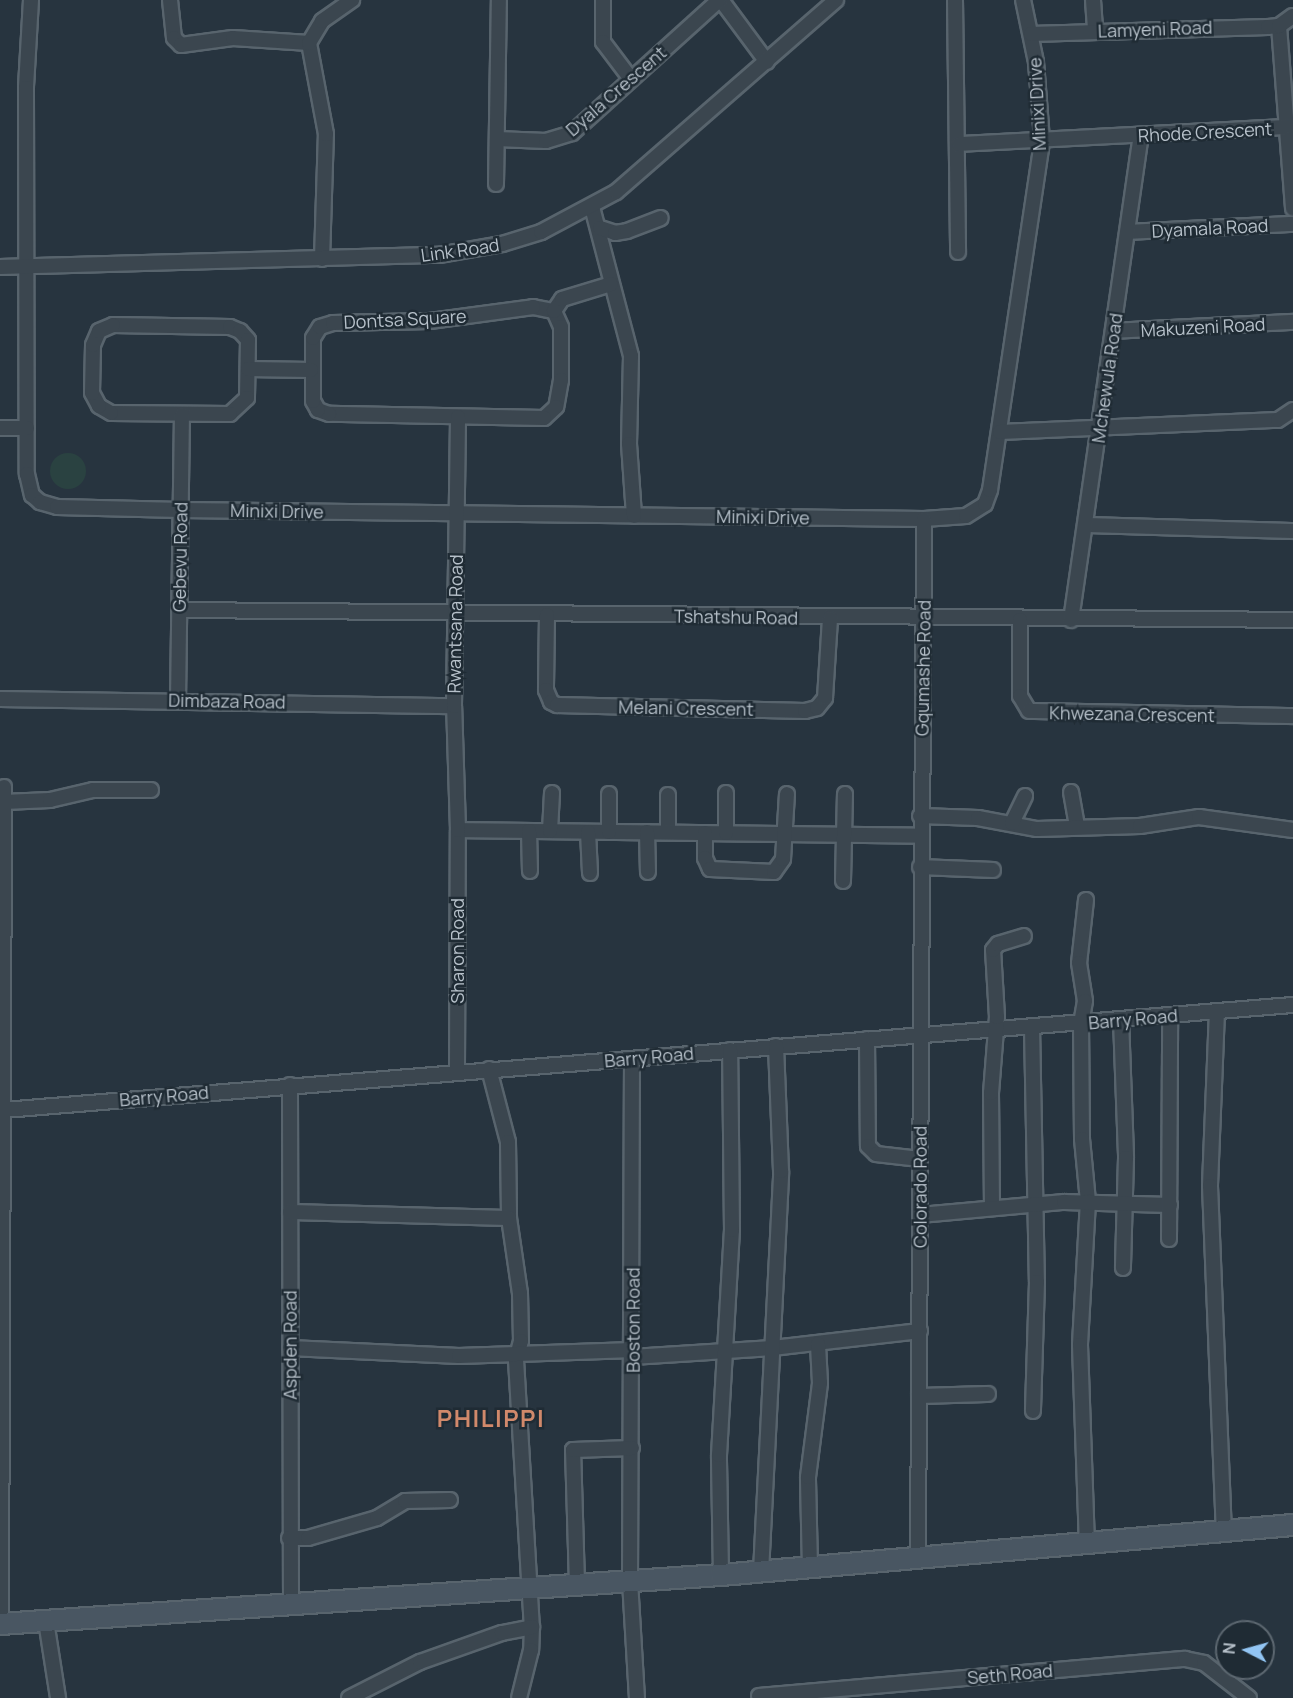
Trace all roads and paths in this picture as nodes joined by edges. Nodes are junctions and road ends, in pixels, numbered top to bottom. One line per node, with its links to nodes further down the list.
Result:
1 (31, 0): 32 (street)
2 (170, 0): 15 (street)
3 (352, 0): 15 (street)
4 (499, 0): 20 (street)
5 (603, 0): 17 (street)
6 (720, 0): 16 (street); 17 (street, Dyala Crescent)
7 (836, 0): 16 (street, Link Road)
8 (956, 0): 22 (street)
9 (1023, 0): 14 (street, Minixi Drive)
10 (1094, 0): 13 (street)
11 (1293, 16): 12 (street)
12 (1279, 26): 13 (street, Lamyeni Road); 18 (street)
13 (1095, 30): 14 (street, Lamyeni Road)
14 (1031, 34): 21 (street, Minixi Drive)
15 (309, 43): 31 (street)
16 (767, 62): 24 (street, Link Road)
17 (631, 79): 20 (street, Dyala Crescent)
18 (1288, 127): 19 (street, Rhode Crescent); 25 (street, Rhode Crescent)
19 (1141, 135): 21 (street, Rhode Crescent); 29 (street, Mchewula Road)
20 (497, 139): 23 (street)
21 (1042, 140): 22 (street, Rhode Crescent); 46 (street, Minixi Drive)
22 (959, 144): 30 (street)
23 (496, 184)
24 (592, 207): 28 (street); 31 (street, Link Road)
25 (1293, 208)
26 (662, 218): 28 (street)
27 (1293, 224): 29 (street, Dyamala Road)
28 (600, 228): 34 (street)
29 (1128, 232): 37 (street, Mchewula Road)
30 (958, 252)
31 (322, 259): 32 (street, Link Road)
32 (25, 266): 33 (street, Link Road); 45 (street)
33 (0, 267)
34 (611, 284): 35 (street); 49 (street)
35 (554, 311): 39 (street, Dontsa Square); 42 (street, Dontsa Square)
36 (1293, 322): 37 (street, Makuzeni Road)
37 (1113, 331): 43 (street, Mchewula Road)
38 (248, 369): 39 (street); 41 (street); 41 (street)
39 (311, 370): 42 (street, Dontsa Square)
40 (1293, 410): 43 (street)
41 (182, 414): 47 (street, Gebevu Road)
42 (458, 417): 48 (street, Rwantsana Road)
43 (1099, 427): 46 (street); 51 (street, Mchewula Road)
44 (0, 428): 45 (street)
45 (27, 428): 47 (street, Minixi Drive)
46 (1000, 432): 50 (street, Minixi Drive)
47 (181, 510): 48 (street, Minixi Drive); 53 (street, Gebevu Road)
48 (457, 513): 49 (street, Minixi Drive); 54 (street, Rwantsana Road)
49 (634, 516): 50 (street, Minixi Drive)
50 (924, 519): 57 (street, Gqumashe Road)
51 (1086, 525): 52 (street); 59 (street, Mchewula Road)
52 (1293, 531)
53 (179, 610): 54 (street, Tshatshu Road); 62 (street, Gebevu Road)
54 (455, 613): 55 (street, Tshatshu Road); 63 (street, Rwantsana Road)
55 (547, 615): 56 (street, Tshatshu Road); 56 (street, Melani Crescent)
56 (830, 618): 57 (street, Tshatshu Road)
57 (924, 619): 58 (street, Tshatshu Road); 76 (street, Gqumashe Road)
58 (1020, 620): 59 (street, Tshatshu Road); 64 (street, Khwezana Crescent)
59 (1071, 620): 60 (street, Tshatshu Road)
60 (1293, 620)
61 (0, 699): 62 (street, Dimbaza Road)
62 (178, 700): 63 (street, Dimbaza Road)
63 (454, 706): 79 (street, Rwantsana Road)
64 (1293, 716)
65 (4, 788): 75 (street)
66 (151, 790): 75 (street)
67 (1071, 792): 78 (street)
68 (726, 793): 88 (street)
69 (552, 794): 82 (street)
70 (609, 794): 84 (street)
71 (787, 794): 89 (street)
72 (845, 794): 90 (street)
73 (668, 795): 86 (street)
74 (1025, 796): 77 (street)
75 (4, 802): 115 (street)
76 (920, 816): 77 (street); 91 (street, Colorado Road)
77 (1012, 823): 78 (street)
78 (1077, 826): 80 (street)
79 (458, 830): 81 (street); 113 (street, Sharon Road)
80 (1293, 830)
81 (529, 831): 82 (street); 94 (street)
82 (550, 831): 83 (street)
83 (588, 832): 84 (street); 96 (street)
84 (609, 832): 85 (street)
85 (647, 832): 86 (street); 95 (street)
86 (669, 832): 87 (street)
87 (705, 833): 88 (street); 89 (street)
88 (726, 833): 89 (street)
89 (784, 834): 90 (street)
90 (844, 835): 91 (street); 97 (street)
91 (919, 836): 92 (street, Colorado Road)
92 (920, 867): 93 (street); 107 (street, Colorado Road)
93 (993, 870)
94 (530, 871)
95 (648, 872)
96 (590, 873)
97 (843, 881)
98 (1086, 900): 104 (street)
99 (1024, 936): 106 (street)
100 (1293, 1005): 101 (street, Barry Road)
101 (1217, 1011): 102 (street, Barry Road); 140 (street)
102 (1170, 1015): 103 (street, Barry Road); 120 (street)
103 (1121, 1019): 104 (street, Barry Road); 118 (street)
104 (1081, 1023): 105 (street, Barry Road); 117 (street)
105 (1032, 1027): 106 (street, Barry Road); 119 (street)
106 (996, 1030): 107 (street, Barry Road); 121 (street)
107 (921, 1035): 108 (street, Barry Road); 116 (street, Colorado Road)
108 (867, 1039): 109 (street, Barry Road); 116 (street)
109 (776, 1047): 110 (street, Barry Road); 130 (street)
110 (730, 1050): 111 (street, Barry Road); 131 (street)
111 (632, 1059): 112 (street, Barry Road); 133 (street, Boston Road)
112 (489, 1069): 113 (street, Barry Road); 124 (street)
113 (457, 1072): 114 (street, Barry Road)
114 (290, 1085): 115 (street, Barry Road); 122 (street, Aspden Road)
115 (4, 1110): 152 (street)
116 (920, 1159): 123 (street, Colorado Road)
117 (1088, 1201): 118 (street); 119 (street); 142 (street)
118 (1124, 1203): 120 (street); 126 (street)
119 (1035, 1204): 121 (street); 136 (street)
120 (1170, 1205): 125 (street)
121 (992, 1208): 123 (street)
122 (290, 1212): 124 (street); 129 (street, Aspden Road)
123 (920, 1215): 127 (street, Colorado Road)
124 (509, 1218): 132 (street)
125 (1169, 1239)
126 (1123, 1268)
127 (920, 1331): 128 (street); 135 (street, Colorado Road)
128 (818, 1344): 130 (street); 144 (street)
129 (290, 1348): 132 (street); 141 (street, Aspden Road)
130 (773, 1348): 131 (street); 145 (street)
131 (724, 1350): 133 (street); 146 (street)
132 (518, 1352): 133 (street); 149 (street)
133 (632, 1353): 137 (street, Boston Road)
134 (988, 1394): 135 (street)
135 (920, 1396): 143 (street, Colorado Road)
136 (1033, 1411)
137 (632, 1448): 147 (street, Boston Road); 148 (street)
138 (450, 1500): 141 (street)
139 (1293, 1525): 140 (street)
140 (1224, 1531): 142 (street)
141 (289, 1538): 150 (street, Aspden Road)
142 (1087, 1543): 143 (street)
143 (918, 1558): 144 (street)
144 (810, 1568): 145 (street)
145 (761, 1572): 146 (street)
146 (721, 1575): 147 (street)
147 (630, 1581): 148 (street); 159 (street, Boston Road)
148 (577, 1584): 149 (street)
149 (528, 1588): 150 (street); 153 (street)
150 (291, 1604): 151 (street)
151 (46, 1621): 152 (street); 156 (street)
152 (0, 1624)
153 (532, 1627): 157 (street); 158 (street)
154 (859, 1693): 155 (street, Seth Road); 160 (street, Seth Road)
155 (759, 1696)
156 (58, 1698)
157 (349, 1698)
158 (519, 1698)
159 (637, 1698)
160 (1249, 1698)

